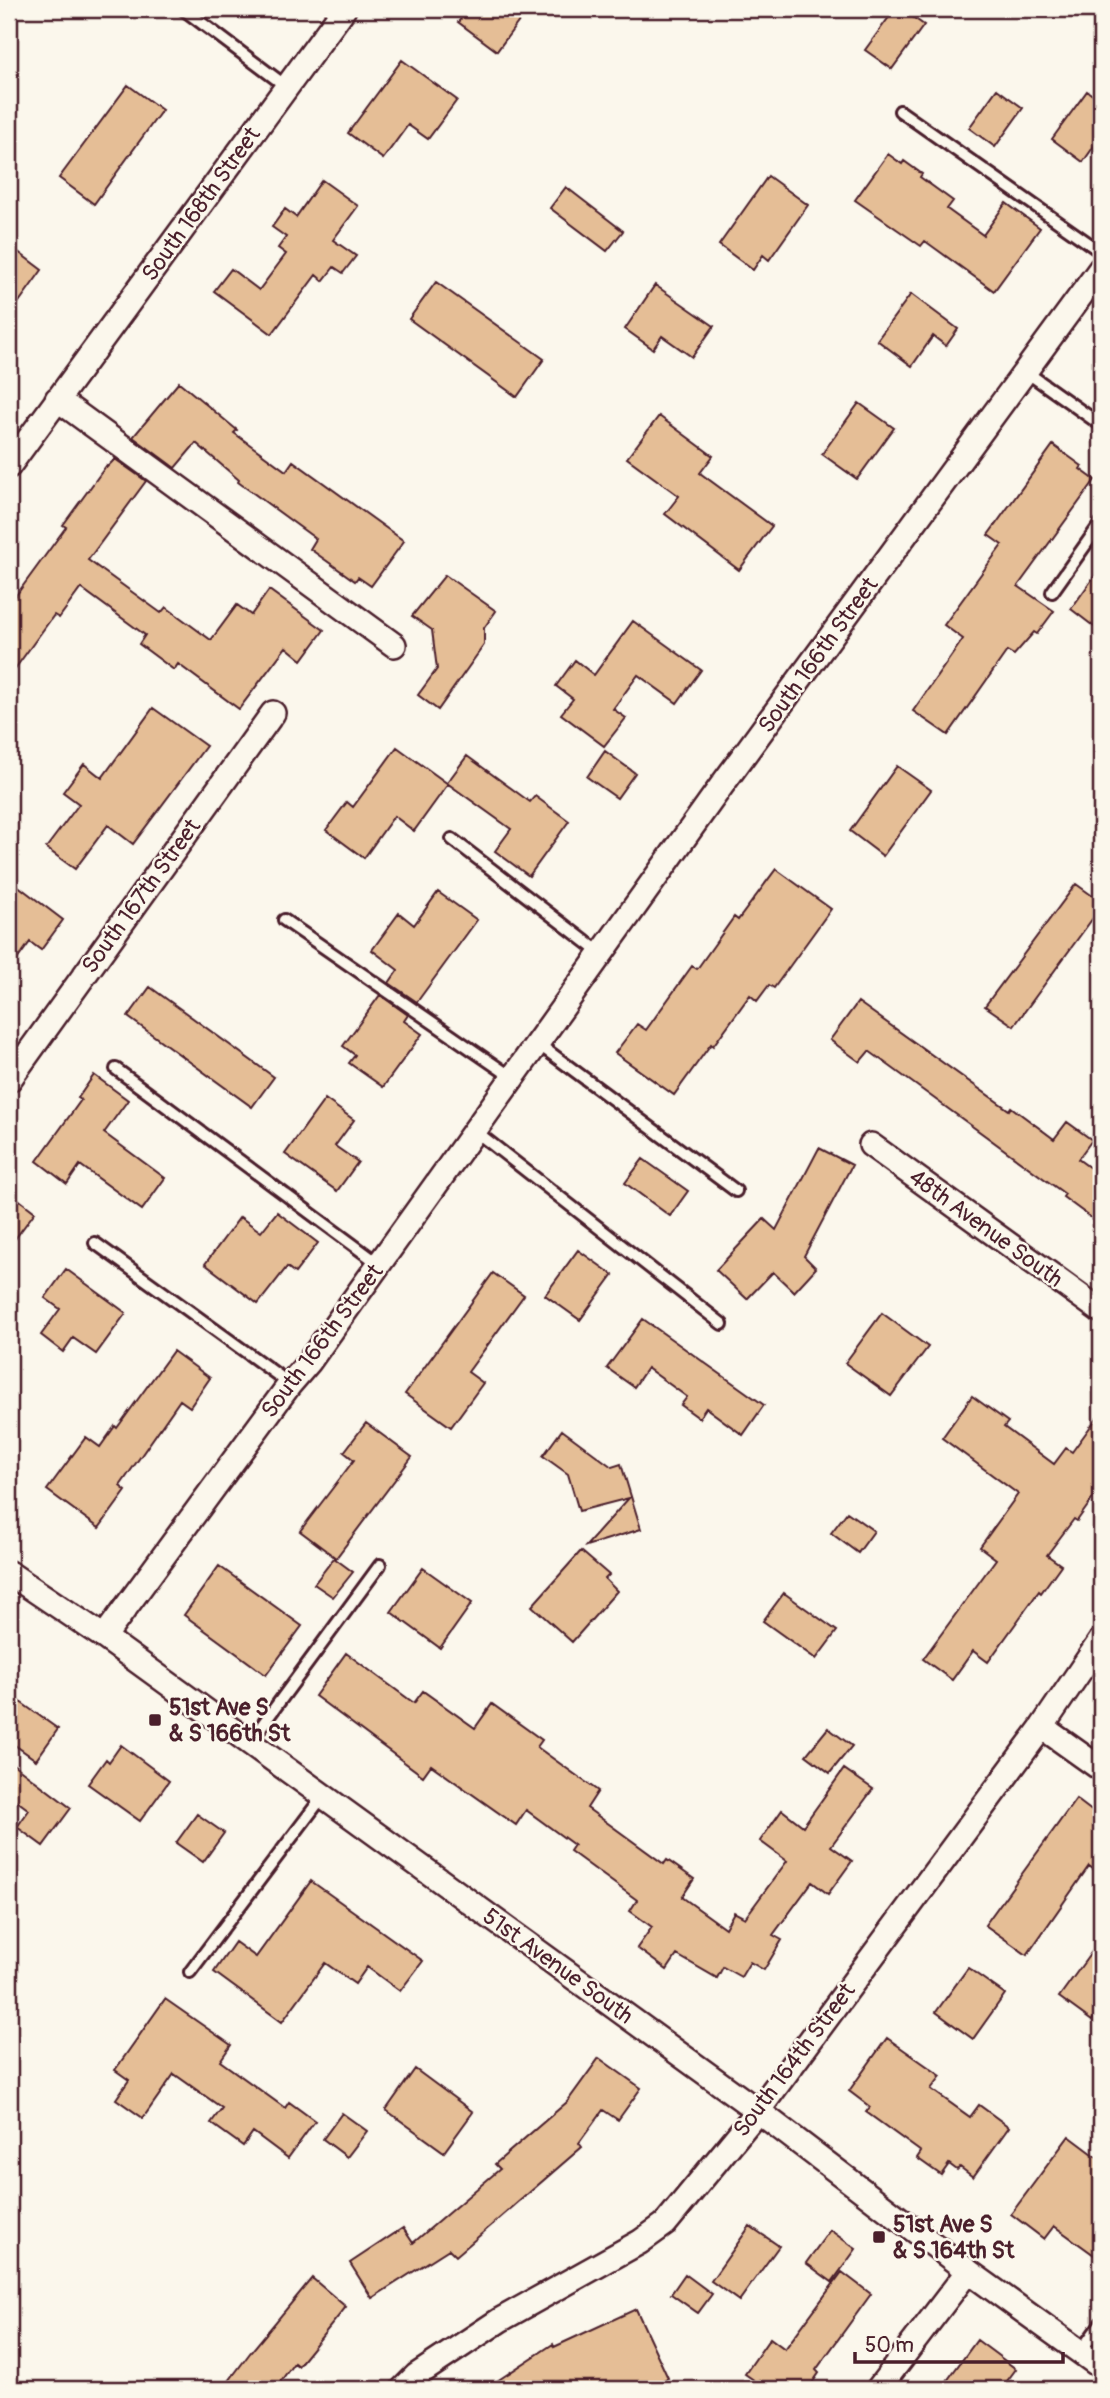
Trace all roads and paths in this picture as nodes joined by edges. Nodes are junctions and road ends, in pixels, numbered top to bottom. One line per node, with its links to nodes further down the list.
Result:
1 (183, 9): 3 (lane)
2 (344, 9): 3 (street, South 168th Street)
3 (287, 87): 8 (street, South 168th Street)
4 (900, 111): 5 (lane)
5 (1101, 252)
6 (1101, 268): 7 (street, South 166th Street)
7 (1026, 371): 9 (lane); 17 (street, South 166th Street)
8 (57, 399): 10 (street, South 168th Street); 13 (street)
9 (1101, 425)
10 (9, 466)
11 (1101, 523): 12 (lane)
12 (1052, 592)
13 (394, 645)
14 (273, 713): 21 (street, South 167th Street)
15 (452, 839): 17 (lane)
16 (284, 920): 20 (lane)
17 (602, 954): 18 (street, South 166th Street)
18 (537, 1043): 20 (street, South 166th Street); 24 (lane)
19 (116, 1069): 26 (lane)
20 (513, 1078): 22 (street, South 166th Street)
21 (9, 1080)
22 (474, 1130): 26 (street, South 166th Street); 28 (lane)
23 (871, 1145): 27 (street, 48th Avenue South)
24 (736, 1191)
25 (95, 1243): 29 (lane)
26 (379, 1264): 29 (street, South 166th Street)
27 (1101, 1311)
28 (723, 1324)
29 (290, 1384): 32 (street, South 166th Street)
30 (380, 1565): 35 (lane)
31 (9, 1573): 32 (street, 51st Avenue South)
32 (104, 1637): 35 (street, 51st Avenue South)
33 (1101, 1640): 34 (street, South 164th Street)
34 (1041, 1727): 36 (street); 39 (street, South 164th Street)
35 (250, 1742): 37 (street, 51st Avenue South)
36 (1101, 1769)
37 (323, 1796): 38 (lane); 39 (street, 51st Avenue South)
38 (190, 1972)
39 (758, 2111): 40 (street, 51st Avenue South); 44 (street, South 164th Street)
40 (968, 2271): 42 (street, 51st Avenue South); 45 (street)
41 (1101, 2323): 42 (lane)
42 (1080, 2351): 43 (street, 51st Avenue South)
43 (1101, 2367)
44 (402, 2389)
45 (877, 2389)

